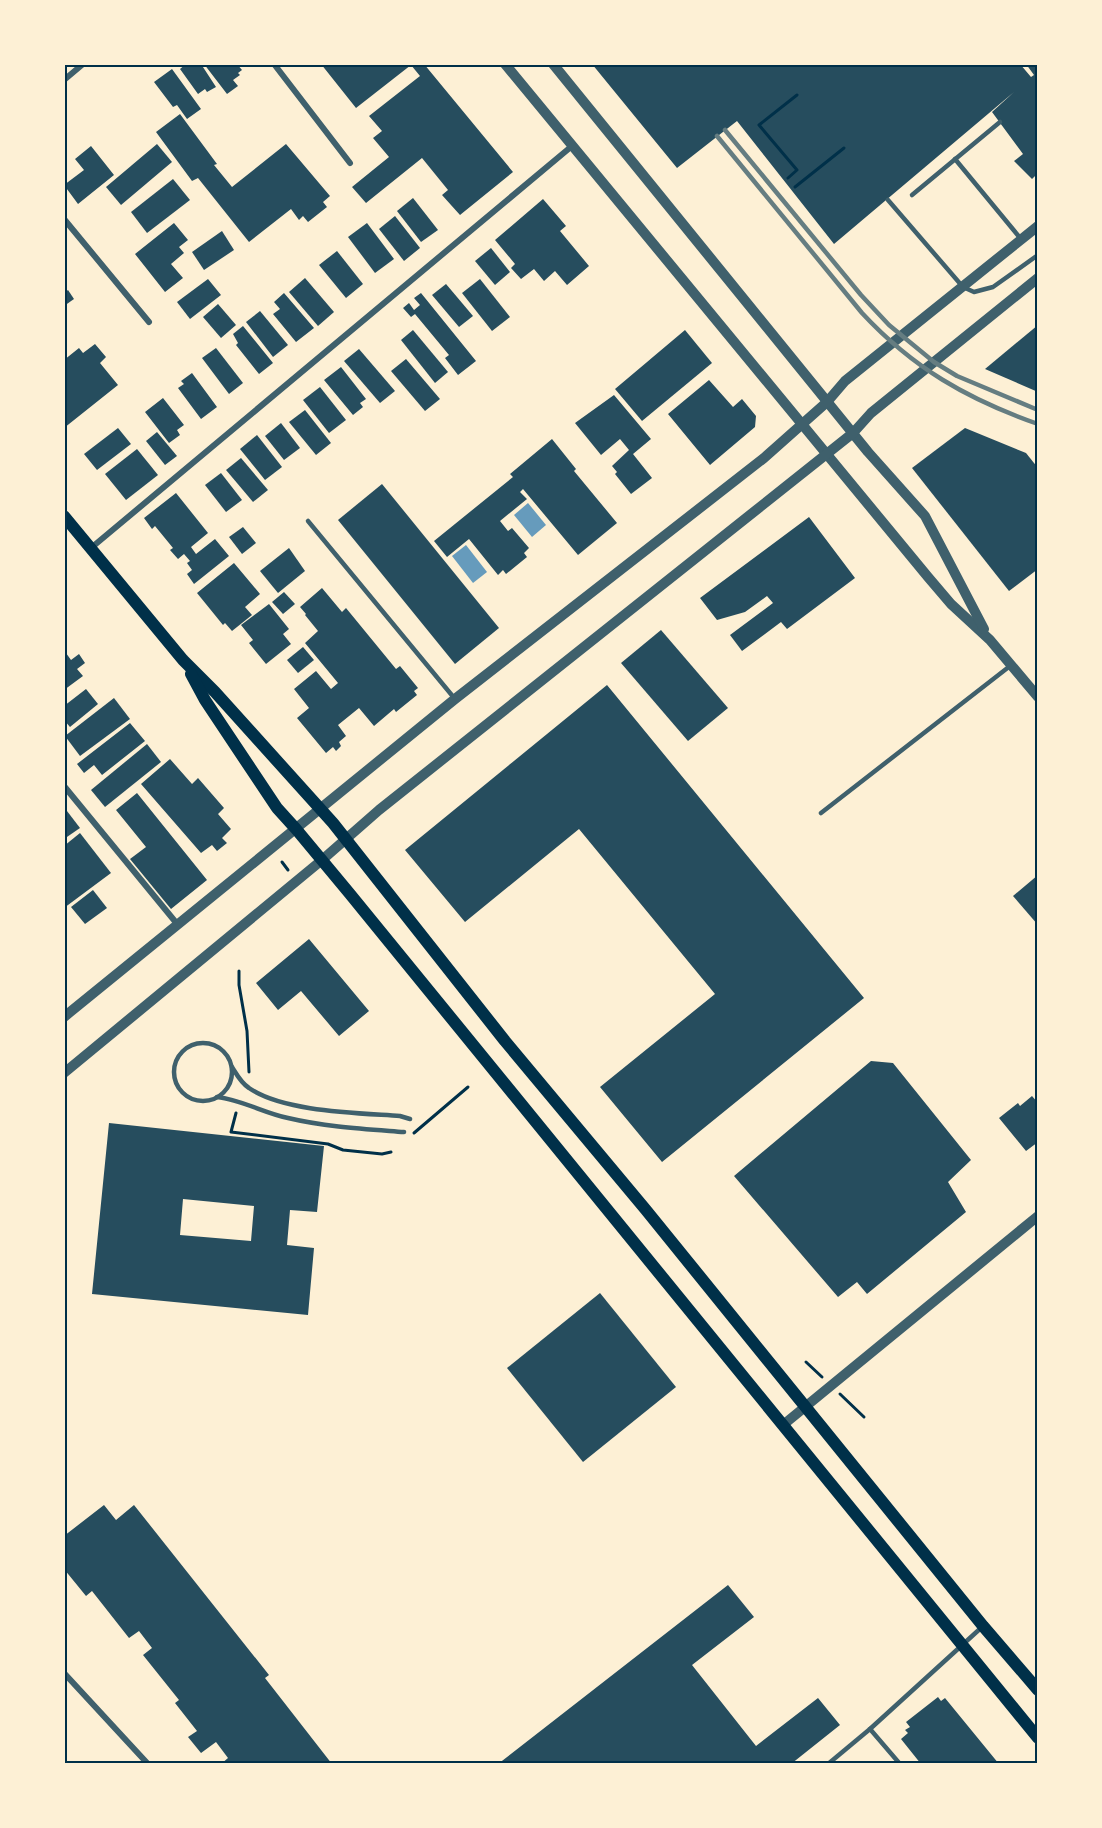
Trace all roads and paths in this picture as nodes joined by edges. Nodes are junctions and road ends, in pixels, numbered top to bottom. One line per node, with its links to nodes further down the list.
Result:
1 (83, 64): 5 (street)
2 (274, 64): 11 (street)
3 (505, 64): 8 (street)
4 (553, 64): 23 (street)
5 (64, 80)
6 (797, 95): 12 (path)
7 (1000, 122): 10 (lane)
8 (572, 146): 24 (street); 29 (street)
9 (843, 148): 13 (path)
10 (955, 159): 14 (lane); 18 (lane)
11 (350, 163)
12 (788, 178)
13 (795, 187)
14 (912, 195)
15 (888, 200): 21 (lane)
16 (64, 219): 22 (street)
17 (1038, 226): 18 (street)
18 (1021, 239): 21 (street)
19 (1038, 255): 21 (lane)
20 (1038, 278): 25 (street)
21 (963, 287): 23 (street)
22 (149, 322)
23 (827, 402): 24 (street); 25 (street)
24 (801, 425): 26 (street); 34 (street)
25 (853, 433): 26 (street); 30 (street)
26 (827, 453): 30 (street); 39 (street)
27 (64, 516): 29 (main road)
28 (308, 521): 34 (lane)
29 (91, 548): 31 (main road)
30 (990, 640): 32 (street)
31 (183, 660): 36 (main road); 38 (main road)
32 (1011, 665): 33 (street); 37 (lane)
33 (1038, 697)
34 (455, 699): 36 (street)
35 (64, 786): 43 (street)
36 (320, 810): 38 (street); 39 (main road)
37 (821, 813)
38 (297, 829): 40 (main road); 43 (street)
39 (345, 839): 40 (street); 57 (main road)
40 (322, 860): 48 (street); 58 (main road)
41 (282, 862): 42 (path)
42 (291, 873)
43 (179, 926): 45 (street)
44 (238, 970): 47 (path)
45 (64, 1017)
46 (232, 1067): 50 (lane); 50 (lane); 52 (lane)
47 (249, 1072)
48 (64, 1073)
49 (468, 1088): 54 (path)
50 (217, 1097): 53 (lane)
51 (237, 1109): 55 (path)
52 (410, 1119)
53 (404, 1132)
54 (413, 1135)
55 (391, 1152)
56 (1038, 1216): 57 (street)
57 (805, 1406): 58 (street); 59 (main road)
58 (783, 1425): 60 (main road)
59 (983, 1626): 60 (lane); 62 (main road)
60 (961, 1644): 63 (lane); 64 (main road)
61 (64, 1673): 65 (street)
62 (1038, 1690)
63 (870, 1729): 66 (lane); 67 (lane)
64 (1038, 1738)
65 (148, 1764)
66 (828, 1764)
67 (900, 1764)

